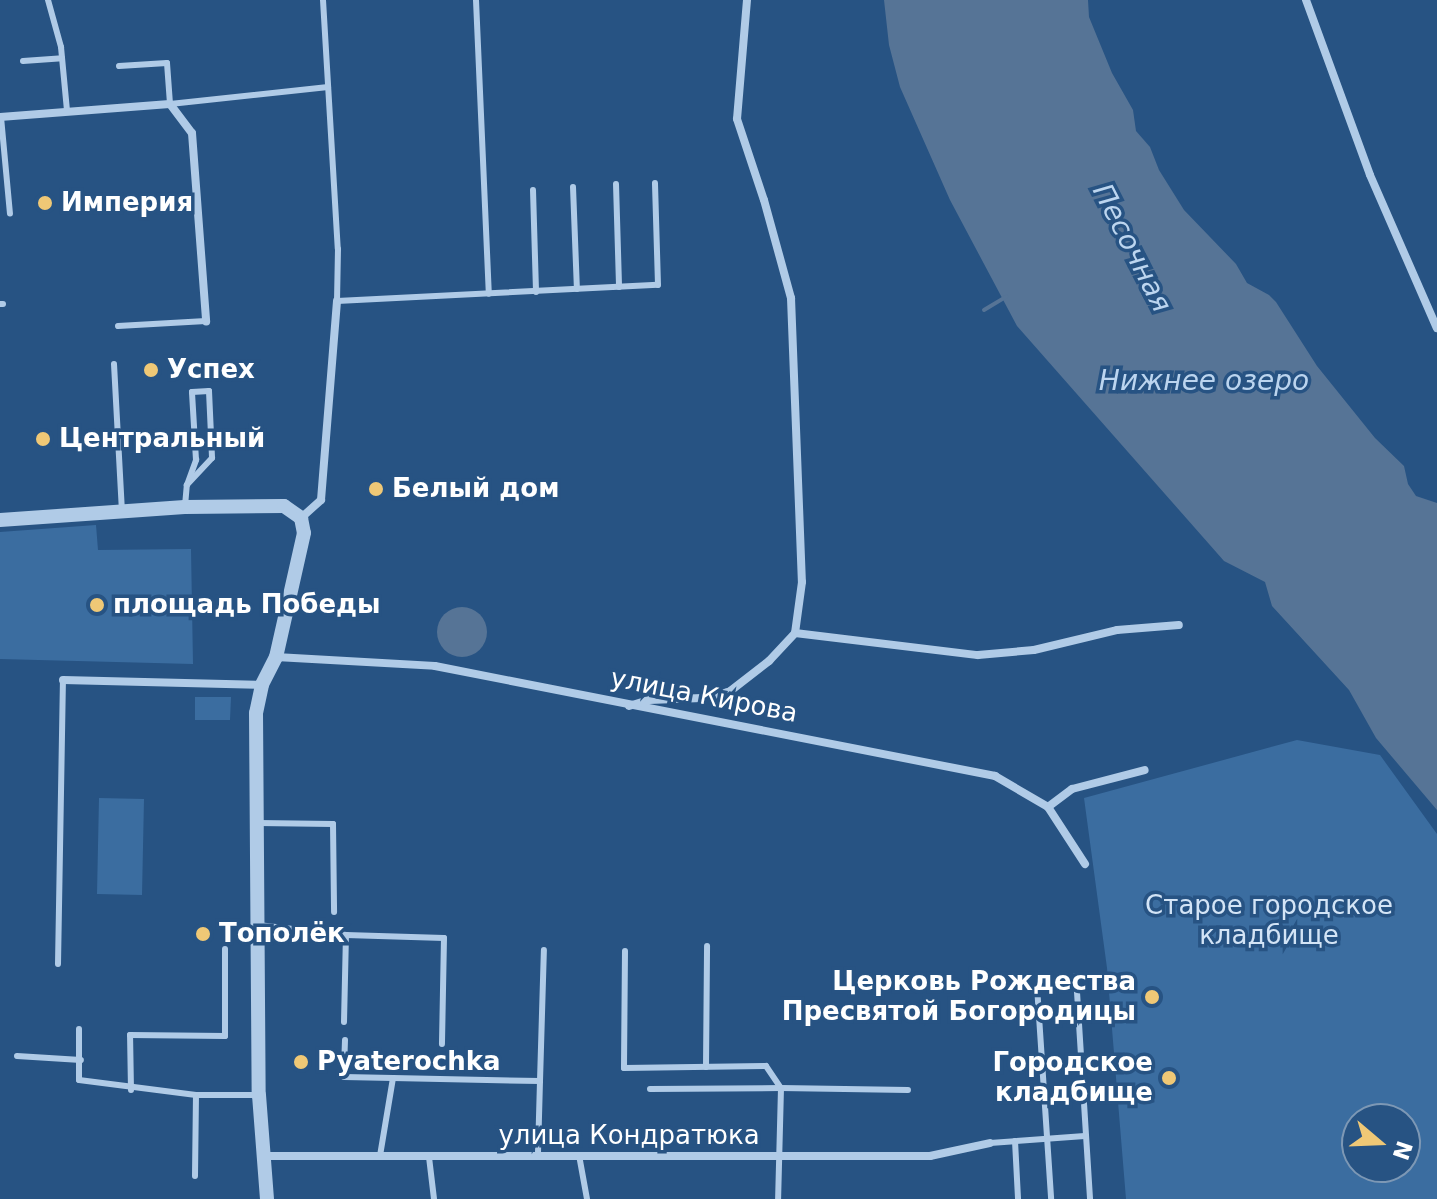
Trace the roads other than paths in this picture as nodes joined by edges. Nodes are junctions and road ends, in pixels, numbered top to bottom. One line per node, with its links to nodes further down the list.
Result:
1 (48, 0): 6 (lane)
2 (323, 0): 9 (lane)
3 (476, 0): 21 (lane)
4 (747, 0): 33 (street)
5 (1306, 0): 25 (street)
6 (62, 58): 7 (lane); 11 (lane)
7 (23, 61)
8 (119, 66): 10 (lane)
9 (328, 87): 10 (lane); 22 (lane)
10 (170, 104): 11 (street); 23 (street)
11 (67, 111): 12 (street)
12 (0, 117): 17 (lane)
13 (655, 183): 18 (lane)
14 (616, 184): 18 (lane)
15 (573, 187): 19 (lane)
16 (533, 190): 20 (lane)
17 (10, 214)
18 (619, 287): 19 (lane)
19 (577, 289): 20 (lane)
20 (536, 292): 21 (lane)
21 (489, 294): 22 (lane)
22 (337, 301): 30 (street)
23 (206, 321): 24 (lane)
24 (118, 326)
25 (1437, 328)
26 (114, 364): 29 (lane)
27 (187, 485): 27 (lane); 28 (lane)
28 (185, 507): 29 (street); 30 (street)
29 (122, 511): 31 (street)
30 (301, 518): 34 (street)
31 (0, 520)
32 (1179, 625): 33 (street)
33 (795, 633): 37 (street)
34 (276, 657): 36 (street); 37 (street, улица Кирова)
35 (63, 680): 36 (street); 49 (lane)
36 (262, 685): 40 (street)
37 (628, 707): 39 (street, улица Кирова)
38 (1145, 770): 39 (street)
39 (1048, 807): 41 (street, улица Кирова)
40 (258, 823): 42 (lane); 43 (street)
41 (1085, 864)
42 (334, 912)
43 (256, 925): 44 (lane); 66 (street)
44 (346, 935): 52 (lane); 55 (lane)
45 (707, 946): 58 (lane)
46 (225, 949): 63 (lane)
47 (544, 950): 60 (lane)
48 (625, 951): 58 (lane)
49 (58, 964)
50 (1076, 976): 67 (lane)
51 (1037, 986): 68 (lane)
52 (344, 1022)
53 (79, 1029): 57 (lane)
54 (345, 1040): 59 (lane)
55 (442, 1044)
56 (17, 1056): 57 (lane)
57 (81, 1060): 63 (lane)
58 (706, 1067): 61 (lane)
59 (393, 1078): 60 (lane); 74 (lane)
60 (540, 1081): 71 (lane)
61 (781, 1088): 62 (lane); 64 (lane); 76 (lane)
62 (650, 1089)
63 (131, 1090): 65 (lane)
64 (908, 1090)
65 (196, 1095): 66 (lane); 77 (lane)
66 (259, 1095): 73 (street)
67 (1085, 1136): 68 (lane); 84 (lane)
68 (1048, 1139): 69 (lane); 83 (lane)
69 (1015, 1141): 70 (lane); 82 (lane)
70 (990, 1143): 76 (street, улица Кондратюка)
71 (538, 1154): 72 (street, улица Кондратюка); 75 (street, улица Кондратюка)
72 (579, 1154): 76 (street, улица Кондратюка); 80 (lane)
73 (266, 1156): 74 (street, улица Кондратюка); 78 (street)
74 (380, 1156): 75 (street, улица Кондратюка)
75 (429, 1157): 79 (lane)
76 (779, 1158): 81 (lane)
77 (195, 1176)
78 (267, 1199)
79 (434, 1199)
80 (587, 1199)
81 (778, 1199)
82 (1018, 1199)
83 (1051, 1199)
84 (1090, 1199)

